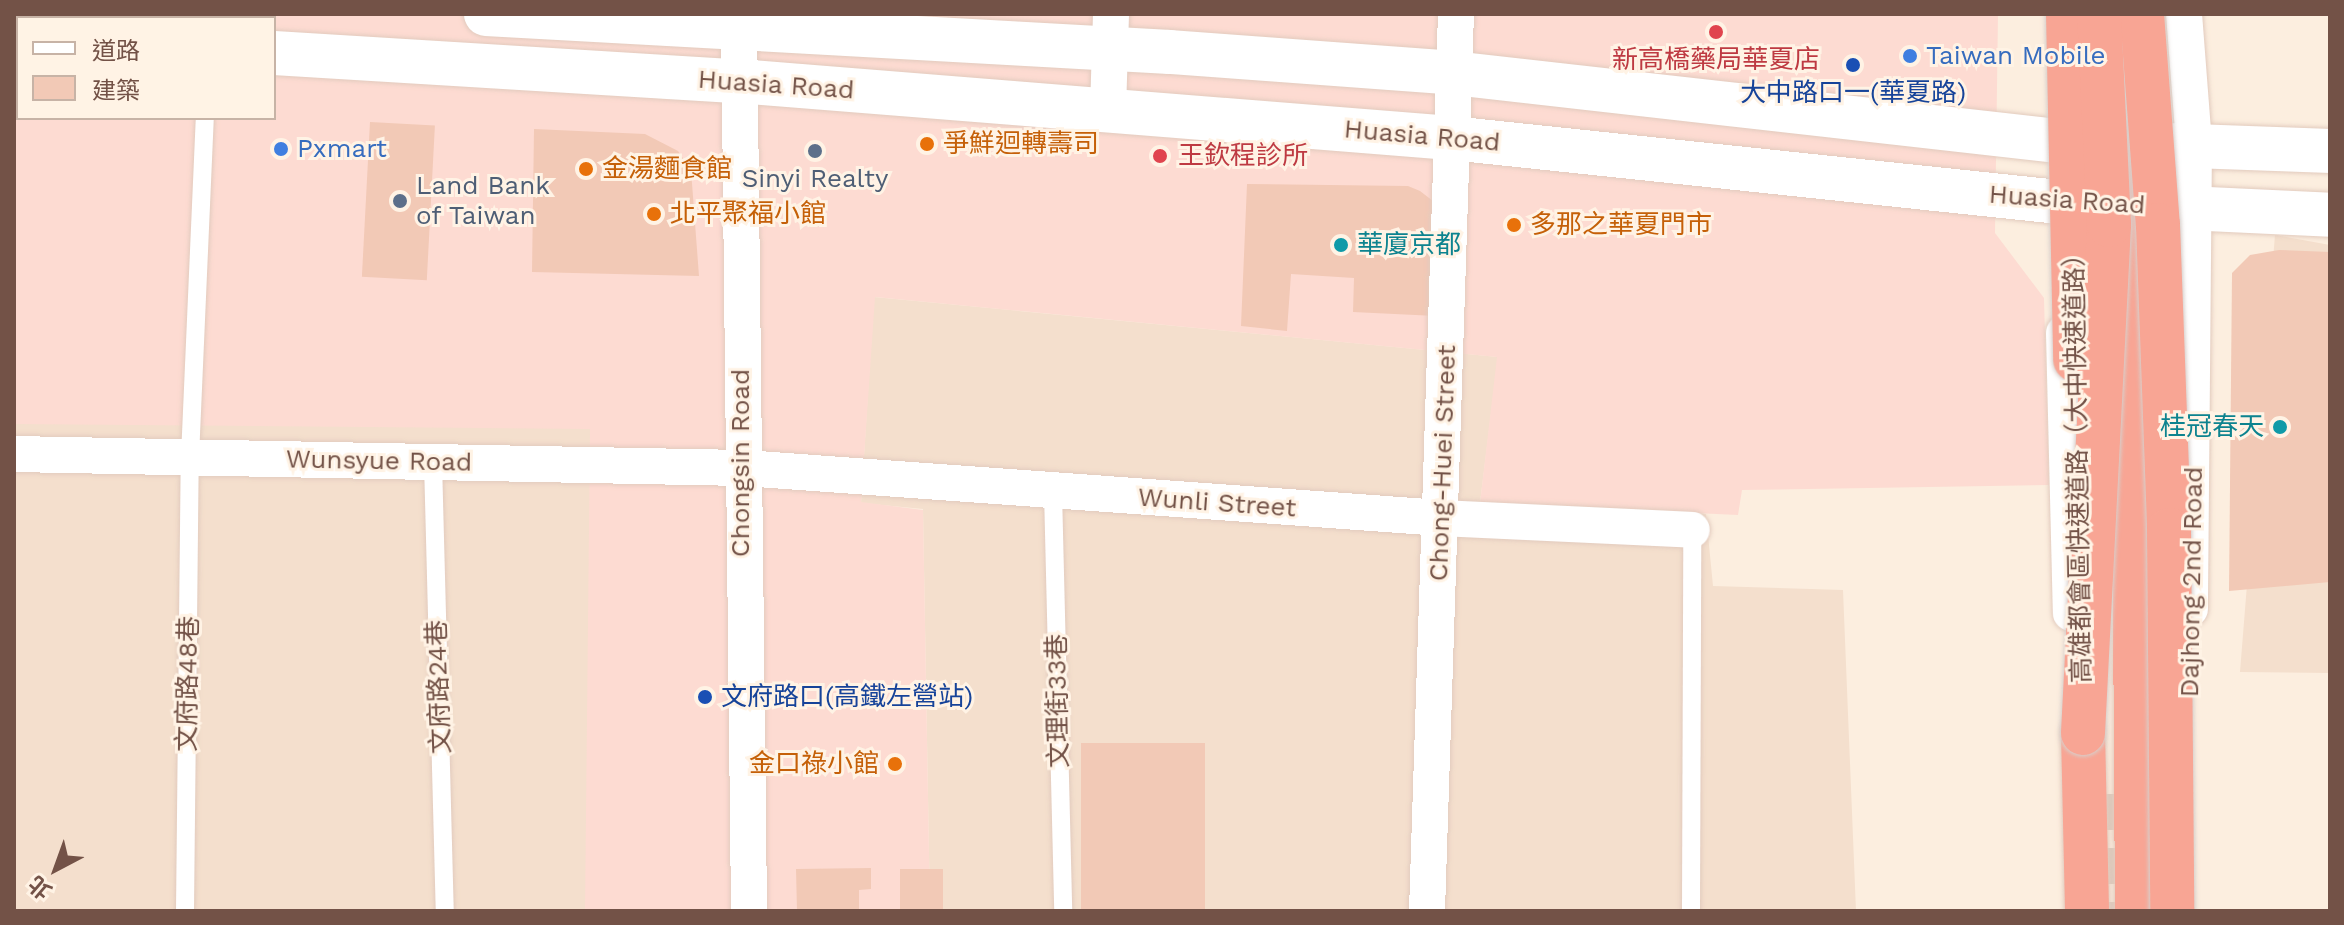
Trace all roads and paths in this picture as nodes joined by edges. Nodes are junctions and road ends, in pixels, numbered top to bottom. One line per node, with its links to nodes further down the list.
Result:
1 (486, 14): 8 (street, Huasia Road)
2 (1456, 14): 11 (street, Chong-Huei Street)
3 (2050, 14): 16 (street)
4 (2068, 14): 35 (highway, 高雄都會區快速道路（大中快速道路）, bridge)
5 (2099, 14): 35 (highway, bridge)
6 (2142, 14): 45 (highway, bridge)
7 (2184, 14): 18 (street, Dajhong 2nd Road)
8 (739, 21): 9 (street, Huasia Road); 12 (street, Chongsin Road)
9 (1111, 31): 11 (street, Huasia Road); 13 (street)
10 (276, 53): 12 (street, Huasia Road)
11 (1453, 73): 15 (street, Chong-Huei Street); 16 (street, Huasia Road)
12 (738, 81): 13 (street, Huasia Road); 29 (street, Chongsin Road)
13 (1108, 110): 15 (street, Huasia Road)
14 (205, 120): 27 (lane, 文府路48巷)
15 (1451, 138): 20 (street, Huasia Road); 31 (street, Chong-Huei Street)
16 (2056, 141): 17 (street, Huasia Road); 20 (street)
17 (2132, 142): 18 (street, Huasia Road); 21 (highway)
18 (2194, 143): 19 (street, Huasia Road); 22 (street, Dajhong 2nd Road)
19 (2330, 151)
20 (2059, 202): 21 (street, Huasia Road); 25 (street)
21 (2132, 205): 22 (street, Huasia Road); 44 (highway)
22 (2194, 208): 23 (street, Huasia Road); 24 (street, Dajhong 2nd Road)
23 (2330, 215)
24 (2195, 275): 34 (street); 46 (street, Dajhong 2nd Road)
25 (2063, 296): 33 (street); 42 (street)
26 (14, 454): 27 (street, Wunsyue Road)
27 (190, 457): 28 (street, Wunsyue Road); 36 (lane, 文府路48巷)
28 (433, 462): 29 (street, Wunsyue Road); 37 (lane, 文府路24巷)
29 (744, 468): 30 (street, Wunli Street); 38 (street, Chongsin Road)
30 (1053, 492): 31 (street, Wunli Street); 39 (lane, 文理街33巷)
31 (1442, 518): 32 (street, Wunli Street); 40 (street, Chong-Huei Street)
32 (1692, 530): 41 (lane)
33 (2093, 533)
34 (2180, 547)
35 (2083, 733): 43 (highway, 高雄都會區快速道路（大中快速道路）)
36 (185, 911)
37 (445, 911)
38 (749, 911)
39 (1063, 911)
40 (1427, 911)
41 (1691, 911)
42 (2078, 911)
43 (2087, 911)
44 (2137, 911)
45 (2172, 911)
46 (2194, 911)

